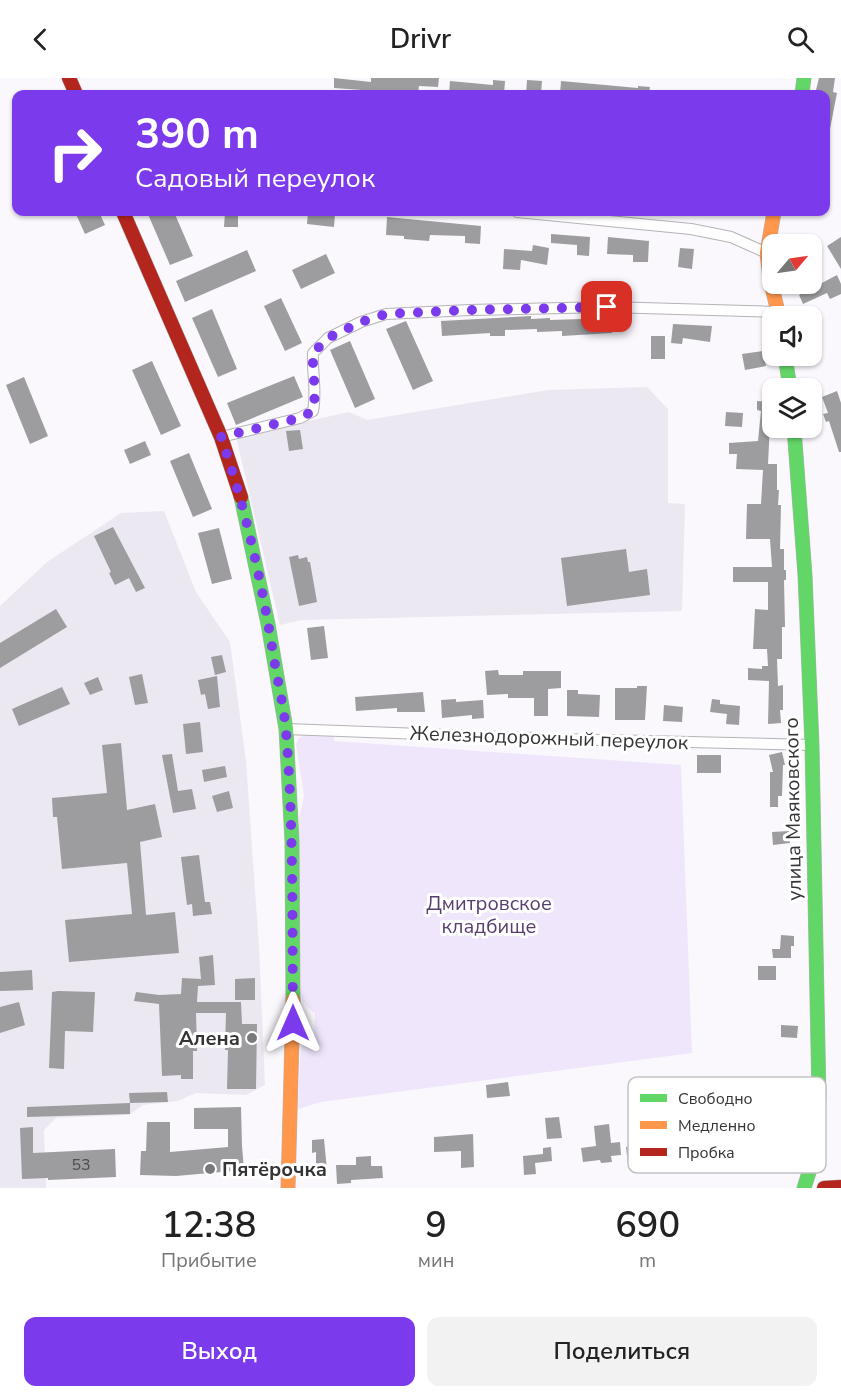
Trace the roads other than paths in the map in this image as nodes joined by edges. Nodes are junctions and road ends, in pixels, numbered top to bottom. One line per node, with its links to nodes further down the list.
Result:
1 (125, 216): 7 (street)
2 (556, 216): 5 (street)
3 (773, 216): 4 (street)
4 (770, 234)
5 (762, 250)
6 (762, 313): 7 (street)
7 (221, 437): 9 (street)
8 (795, 438): 10 (street, улица Маяковского)
9 (286, 729): 10 (street, Железнодорожный переулок); 14 (street)
10 (812, 745): 11 (street, улица Маяковского)
11 (819, 1077)
12 (809, 1173): 15 (street, улица Маяковского)
13 (841, 1187): 16 (street)
14 (288, 1188)
15 (804, 1188)
16 (824, 1188)

